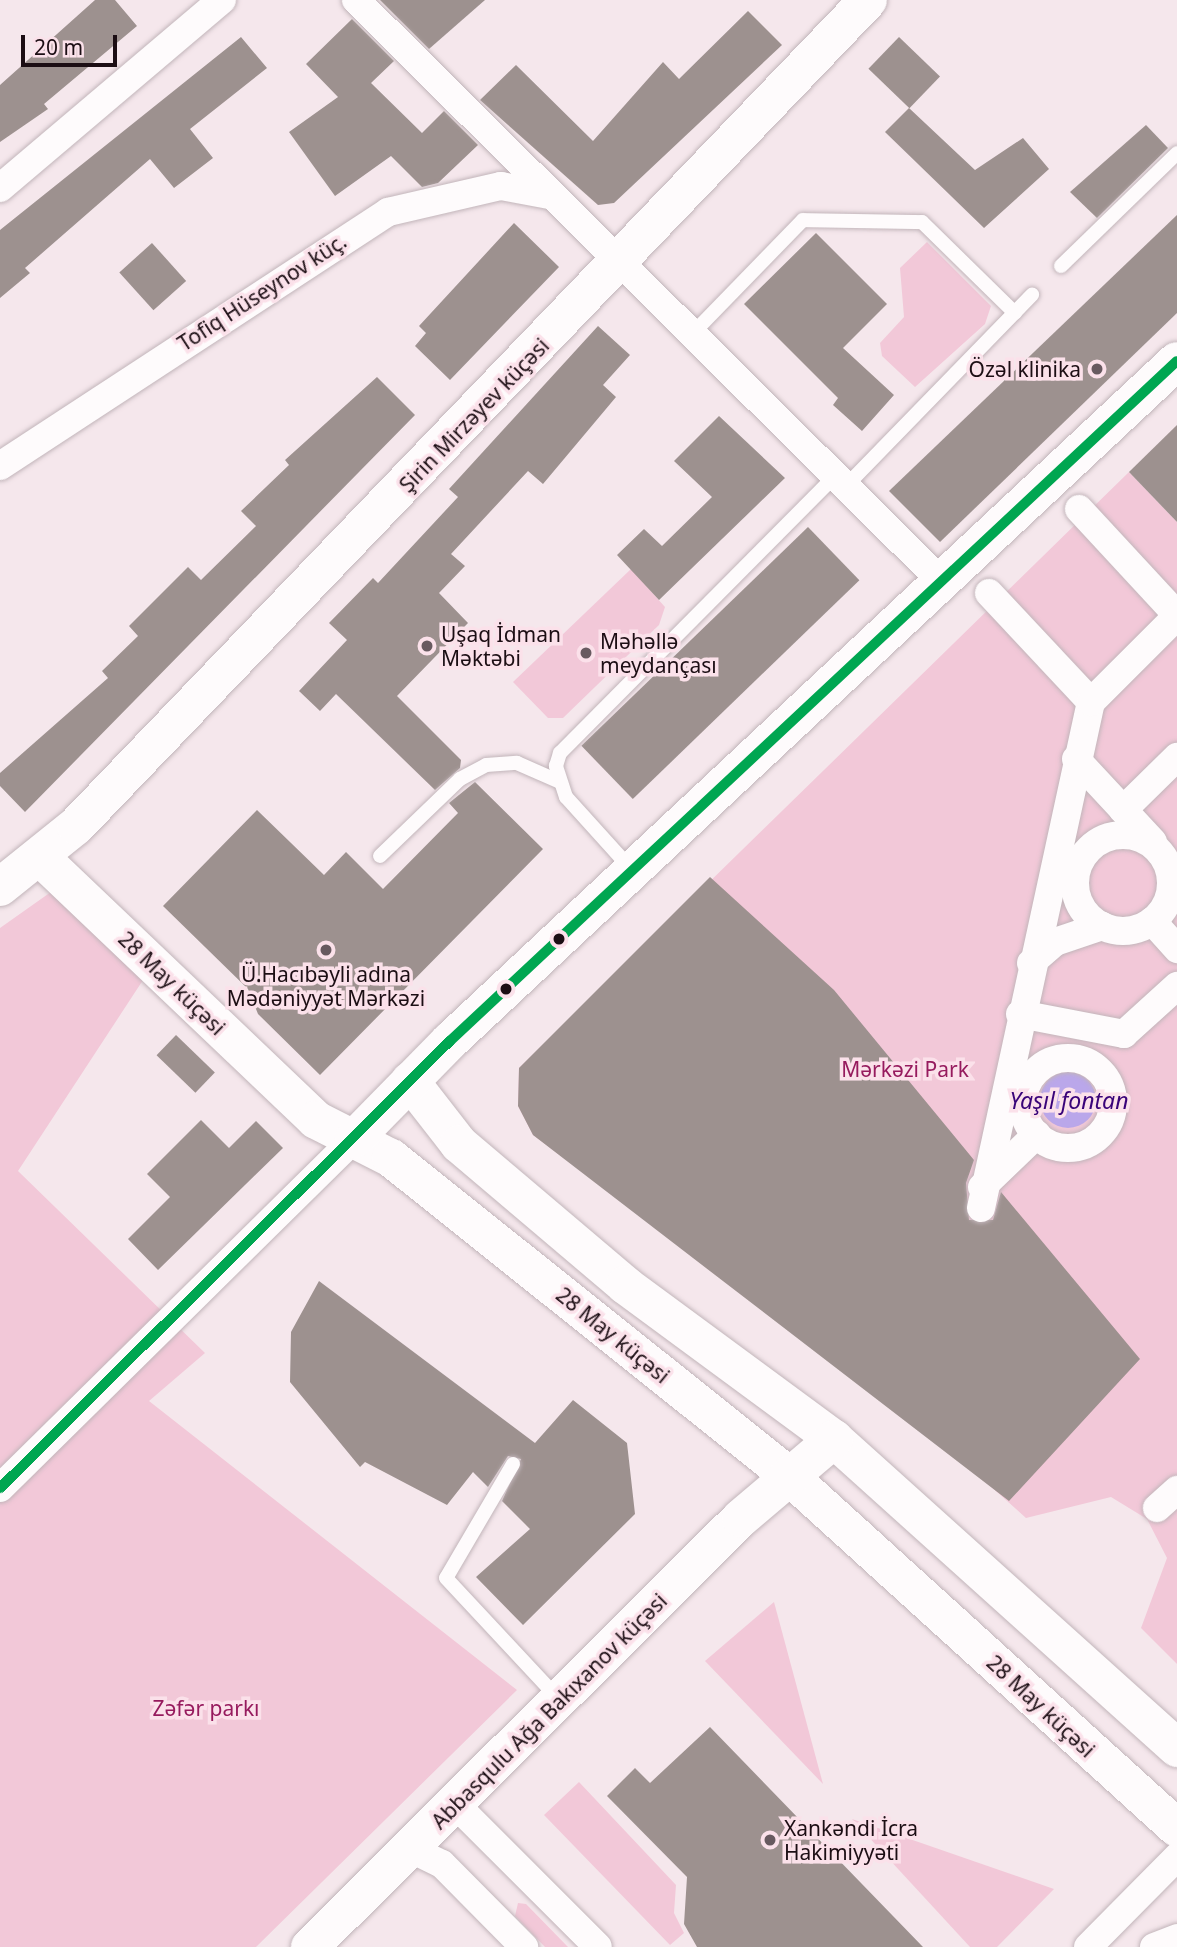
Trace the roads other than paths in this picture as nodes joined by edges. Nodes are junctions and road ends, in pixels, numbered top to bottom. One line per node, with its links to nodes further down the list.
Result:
1 (222, 0): 5 (street)
2 (356, 0): 6 (street)
3 (868, 0): 7 (main road, Şirin Mirzəyev küçəsi)
4 (1177, 153): 8 (lane)
5 (0, 188)
6 (549, 195): 7 (street); 13 (street, Tofiq Hüseynov küç.)
7 (623, 261): 11 (street); 25 (main road, Şirin Mirzəyev küçəsi)
8 (1061, 266)
9 (1032, 295): 10 (lane)
10 (1015, 313): 11 (lane); 14 (lane)
11 (694, 332): 14 (street)
12 (1177, 361): 16 (main road)
13 (0, 466)
14 (841, 481): 16 (street); 22 (lane)
15 (1079, 509): 18 (street)
16 (944, 584): 27 (main road)
17 (989, 593): 19 (street)
18 (1177, 615): 19 (street)
19 (1091, 702): 21 (street)
20 (1177, 757): 23 (street)
21 (1076, 759): 23 (street); 32 (street)
22 (558, 781): 24 (lane); 27 (lane)
23 (1123, 810): 26 (street)
24 (380, 856)
25 (40, 857): 28 (main road); 39 (main road, 28 May küçəsi)
26 (1169, 859): 29 (street); 30 (street)
27 (633, 872): 37 (main road)
28 (0, 887)
29 (1165, 914): 30 (street); 31 (street)
30 (1101, 926): 32 (street)
31 (1177, 949)
32 (1031, 963): 34 (street)
33 (1177, 986): 34 (street)
34 (1020, 1014): 35 (street)
35 (1012, 1049): 36 (street); 38 (street)
36 (1042, 1066): 38 (street); 38 (street)
37 (410, 1082): 39 (main road); 40 (main road)
38 (1037, 1134)
39 (354, 1139): 42 (main road, 28 May küçəsi); 43 (street)
40 (834, 1439): 42 (main road, Abbasqulu Ağa Bakıxanov küçəsi); 45 (main road)
41 (513, 1464): 44 (lane)
42 (788, 1475): 44 (main road, Abbasqulu Ağa Bakıxanov küçəsi); 47 (main road, 28 May küçəsi)
43 (0, 1488)
44 (561, 1701): 46 (main road, Abbasqulu Ağa Bakıxanov küçəsi)
45 (1177, 1748)
46 (457, 1806): 48 (main road, Abbasqulu Ağa Bakıxanov küçəsi); 53 (street)
47 (1177, 1828)
48 (411, 1849): 51 (main road, Abbasqulu Ağa Bakıxanov küçəsi); 52 (street)
49 (1177, 1857): 54 (street)
50 (1177, 1938): 55 (street)
51 (314, 1946)
52 (524, 1947)
53 (598, 1947)
54 (1088, 1947)
55 (1154, 1947)

